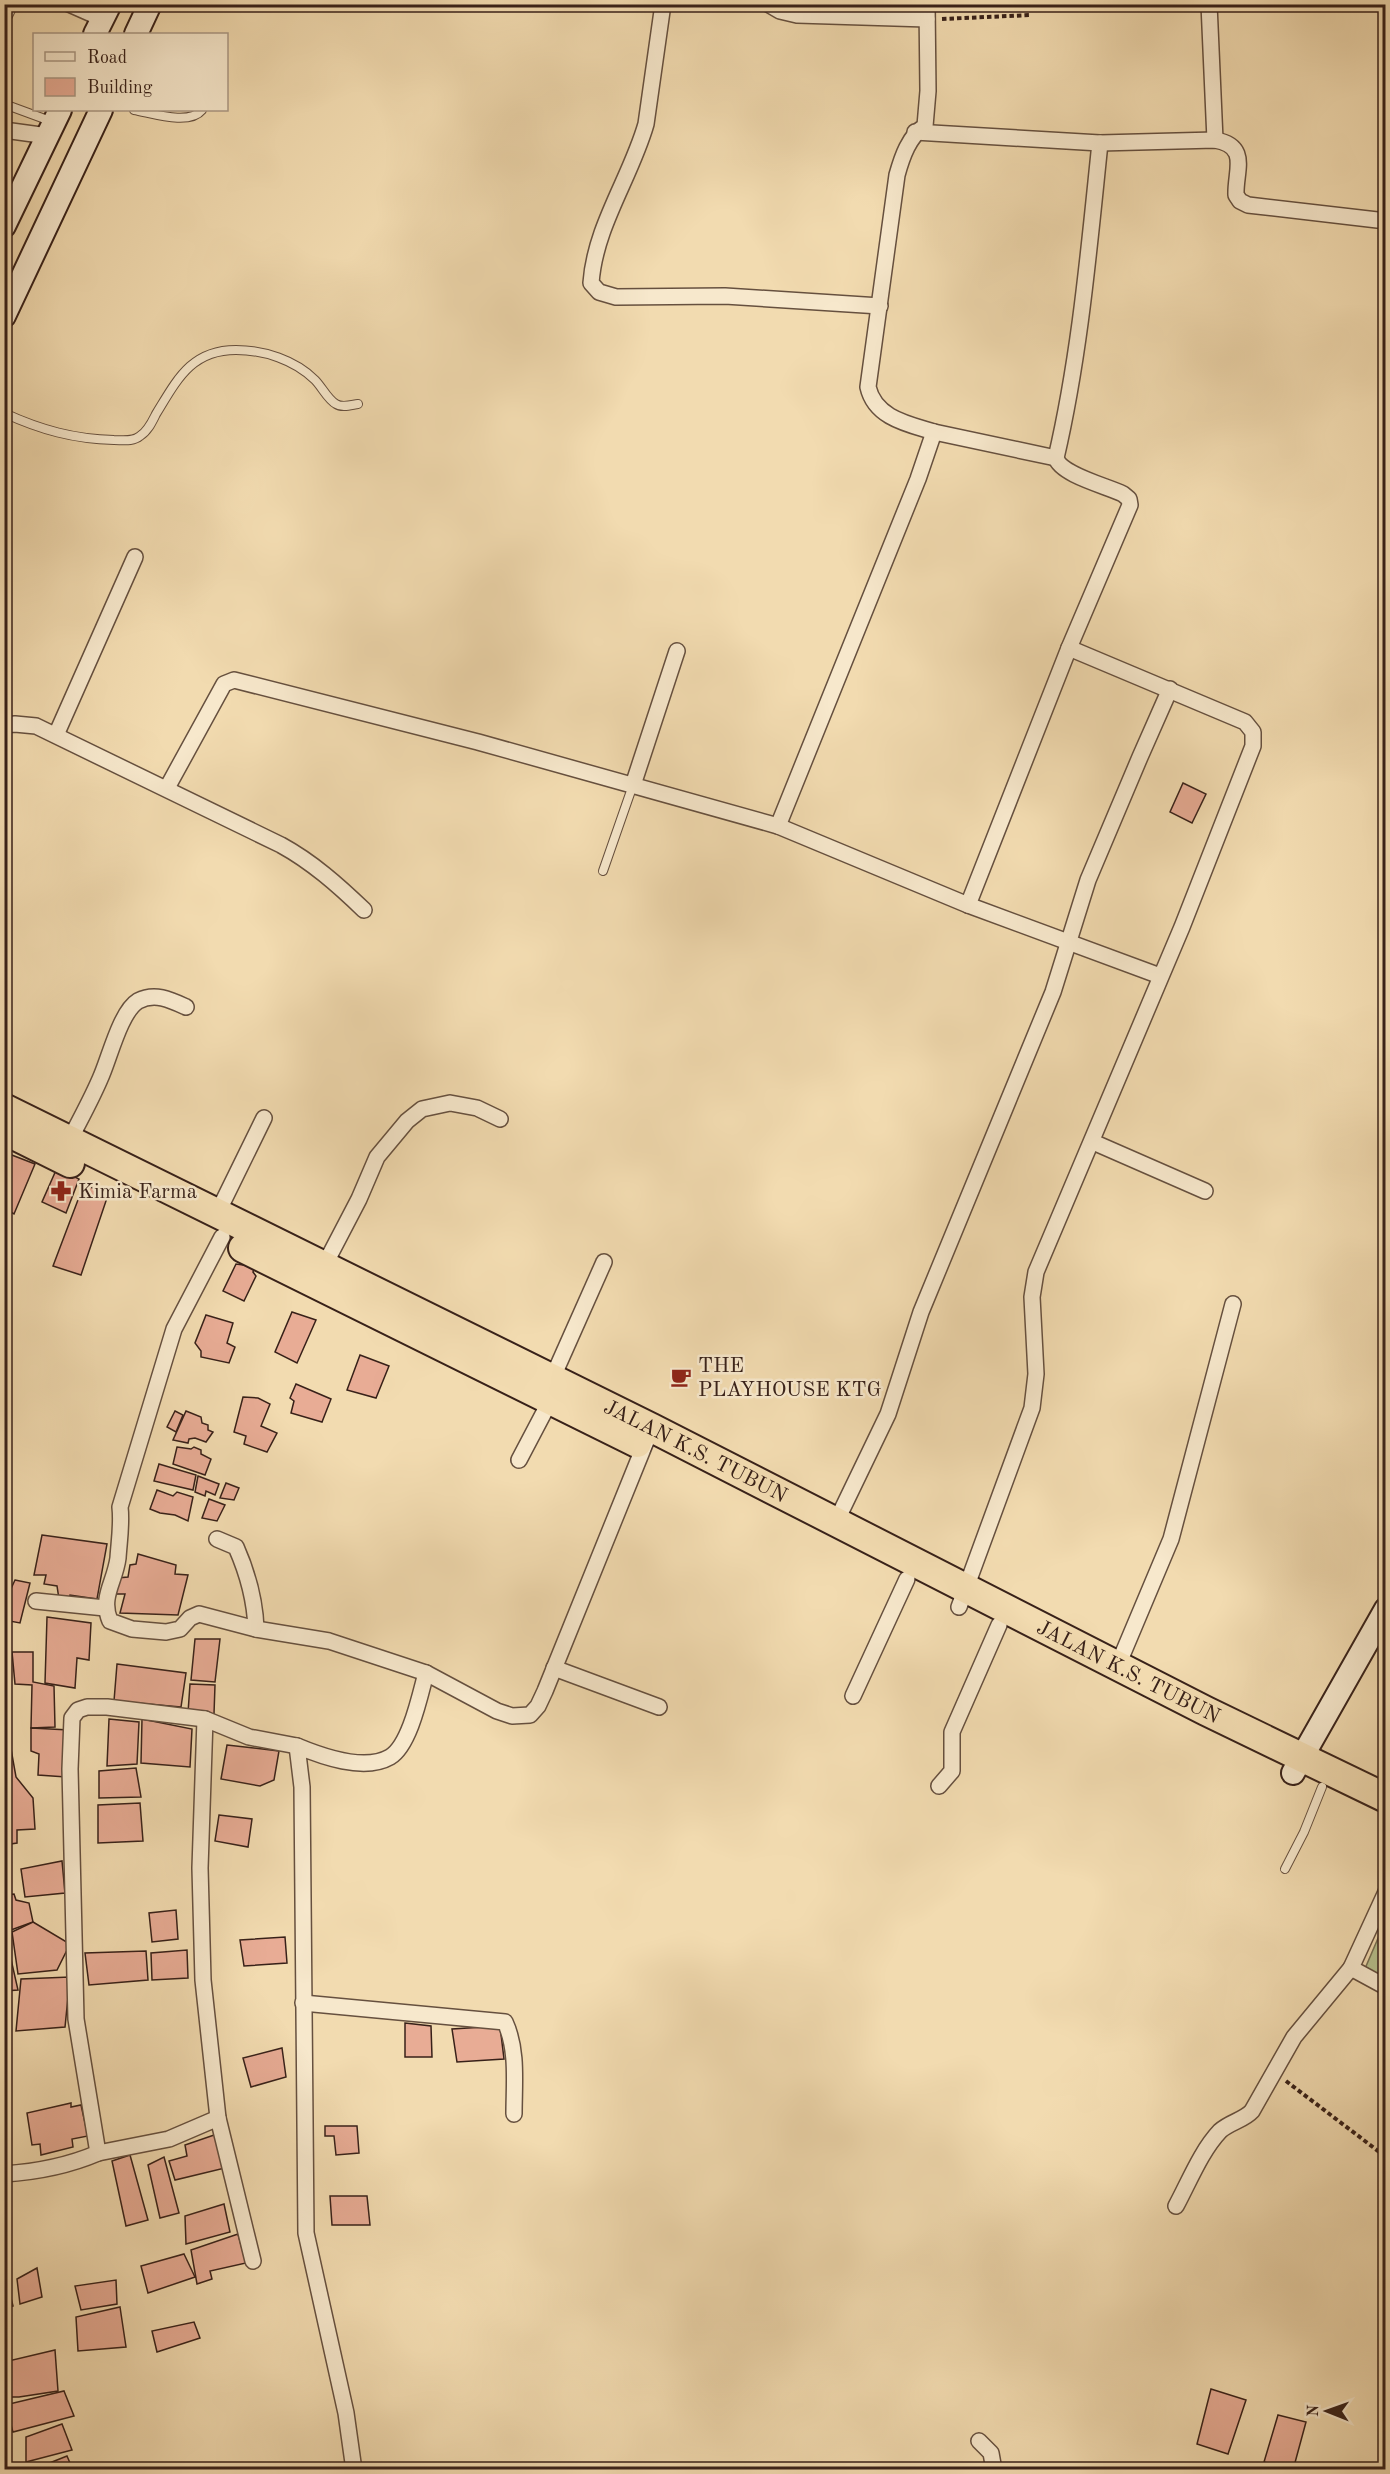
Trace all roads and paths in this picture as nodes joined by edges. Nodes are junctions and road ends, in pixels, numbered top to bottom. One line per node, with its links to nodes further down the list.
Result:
1 (14, 4): 10 (lane)
2 (69, 4): 9 (street)
3 (150, 4): 11 (street)
4 (663, 4): 23 (street)
5 (768, 4): 7 (street)
6 (1209, 4): 19 (street)
7 (927, 12): 8 (path); 18 (street)
8 (1031, 15)
9 (103, 19)
10 (4, 24)
11 (136, 33)
12 (4, 104): 16 (lane)
13 (101, 111): 24 (street)
14 (141, 111): 15 (lane)
15 (201, 111)
16 (54, 123): 17 (street); 22 (street)
17 (4, 130)
18 (915, 132): 20 (street); 23 (street)
19 (1215, 140): 20 (street); 21 (street)
20 (1100, 143): 28 (street)
21 (1386, 220)
22 (4, 226)
23 (880, 306): 27 (street)
24 (4, 316)
25 (358, 404): 26 (lane)
26 (4, 413)
27 (934, 432): 28 (street); 37 (street)
28 (1056, 458): 30 (street)
29 (135, 557): 34 (street)
30 (1069, 648): 32 (street); 39 (street)
31 (677, 651): 35 (street)
32 (1170, 689): 41 (street); 42 (street)
33 (4, 725): 34 (street)
34 (56, 735): 36 (street)
35 (633, 785): 36 (street); 37 (street); 38 (lane)
36 (167, 788): 40 (street)
37 (778, 825): 39 (street)
38 (603, 871)
39 (968, 905): 41 (street)
40 (364, 910)
41 (1067, 942): 42 (street); 58 (street)
42 (1160, 976): 49 (street)
43 (186, 1007): 48 (street)
44 (4, 1108): 48 (highway, JALAN K.S. TUBUN)
45 (264, 1118): 51 (street)
46 (500, 1119): 53 (street)
47 (4, 1130): 51 (highway, JALAN K.S. TUBUN)
48 (69, 1141): 51 (highway, JALAN K.S. TUBUN)
49 (1093, 1142): 50 (street); 61 (street)
50 (1205, 1191)
51 (219, 1225): 53 (highway, JALAN K.S. TUBUN); 63 (street)
52 (604, 1262): 55 (street)
53 (320, 1274): 55 (highway, JALAN K.S. TUBUN)
54 (1233, 1304): 68 (street)
55 (551, 1390): 56 (highway, JALAN K.S. TUBUN); 57 (street)
56 (648, 1437): 58 (highway, JALAN K.S. TUBUN); 60 (highway, JALAN K.S. TUBUN); 69 (street)
57 (519, 1460)
58 (836, 1522): 61 (highway, JALAN K.S. TUBUN)
59 (217, 1539): 66 (street)
60 (907, 1579): 61 (highway, JALAN K.S. TUBUN); 71 (street)
61 (962, 1598): 65 (highway, JALAN K.S. TUBUN)
62 (36, 1601): 63 (street)
63 (105, 1608): 66 (street)
64 (1386, 1609): 75 (street)
65 (1001, 1620): 67 (highway, JALAN K.S. TUBUN); 76 (street)
66 (256, 1629): 70 (street)
67 (1037, 1635): 68 (highway, JALAN K.S. TUBUN); 75 (highway, JALAN K.S. TUBUN)
68 (1118, 1665): 75 (highway, JALAN K.S. TUBUN)
69 (554, 1668): 70 (street); 72 (street)
70 (426, 1673): 74 (street)
71 (853, 1696)
72 (659, 1707)
73 (205, 1719): 74 (street); 87 (street); 88 (street)
74 (297, 1746): 84 (street)
75 (1298, 1765): 77 (highway, JALAN K.S. TUBUN); 78 (highway, JALAN K.S. TUBUN)
76 (939, 1786)
77 (1322, 1787): 79 (highway, JALAN K.S. TUBUN); 80 (lane)
78 (1386, 1798)
79 (1386, 1820)
80 (1285, 1869)
81 (1386, 1892): 82 (street)
82 (1351, 1968): 83 (street); 85 (street)
83 (1386, 1987)
84 (303, 2003): 86 (street); 94 (street)
85 (1273, 2071): 89 (path); 91 (street)
86 (514, 2114)
87 (218, 2118): 88 (street); 92 (street)
88 (98, 2153): 90 (street)
89 (1386, 2157)
90 (4, 2174)
91 (1176, 2206)
92 (253, 2261)
93 (979, 2441): 95 (street)
94 (354, 2469)
95 (994, 2469)

